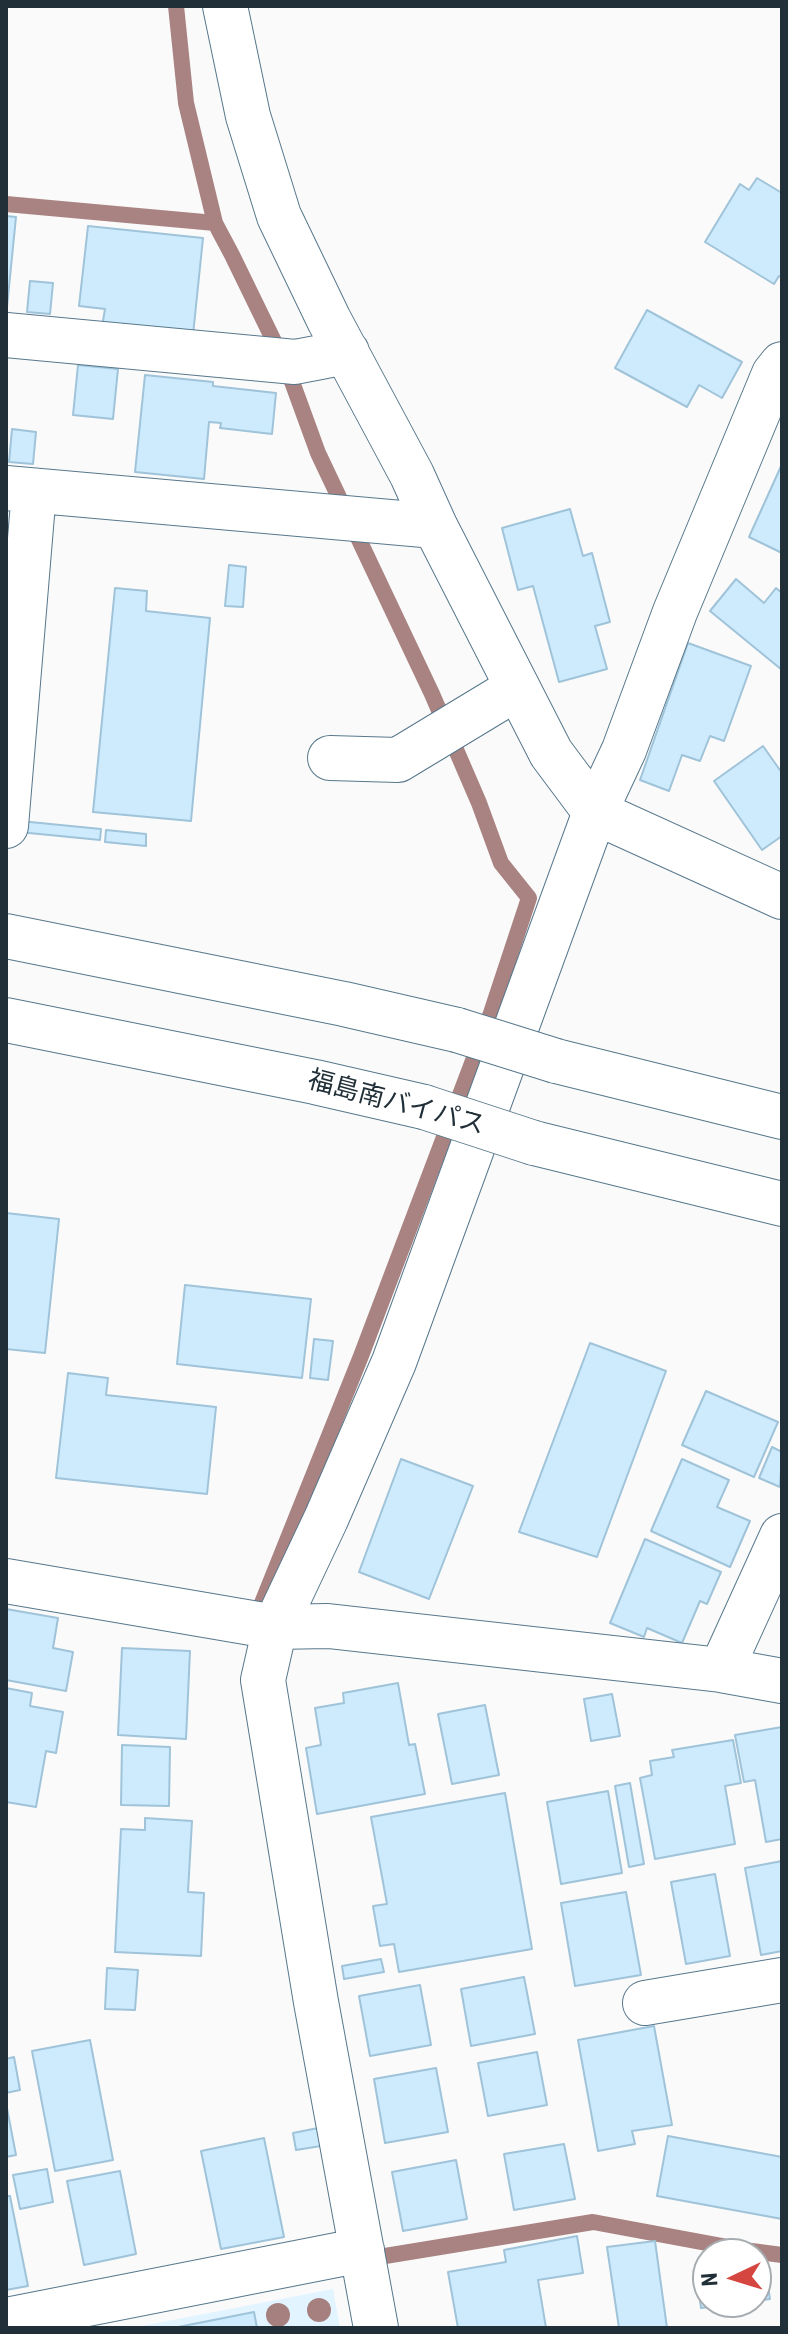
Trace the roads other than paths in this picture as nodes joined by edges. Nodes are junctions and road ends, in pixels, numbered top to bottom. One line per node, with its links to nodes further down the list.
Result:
1 (225, 6): 3 (main road)
2 (6, 335): 3 (main road)
3 (347, 352): 6 (main road)
4 (782, 364): 9 (main road)
5 (20, 490): 6 (main road); 10 (main road)
6 (435, 526): 7 (main road)
7 (517, 688): 8 (main road); 9 (main road)
8 (330, 758)
9 (595, 812): 11 (main road); 18 (main road)
10 (6, 826)
11 (782, 897)
12 (6, 936): 14 (main road, bridge)
13 (6, 1020): 15 (main road, 福島南バイパス, bridge)
14 (782, 1117)
15 (782, 1204)
16 (782, 1536): 19 (main road)
17 (6, 1581): 18 (main road)
18 (275, 1627): 19 (main road); 23 (main road)
19 (721, 1670): 20 (main road)
20 (782, 1681)
21 (782, 1980): 22 (main road)
22 (645, 2003)
23 (362, 2250): 24 (main road); 25 (main road)
24 (6, 2320)
25 (376, 2328)

